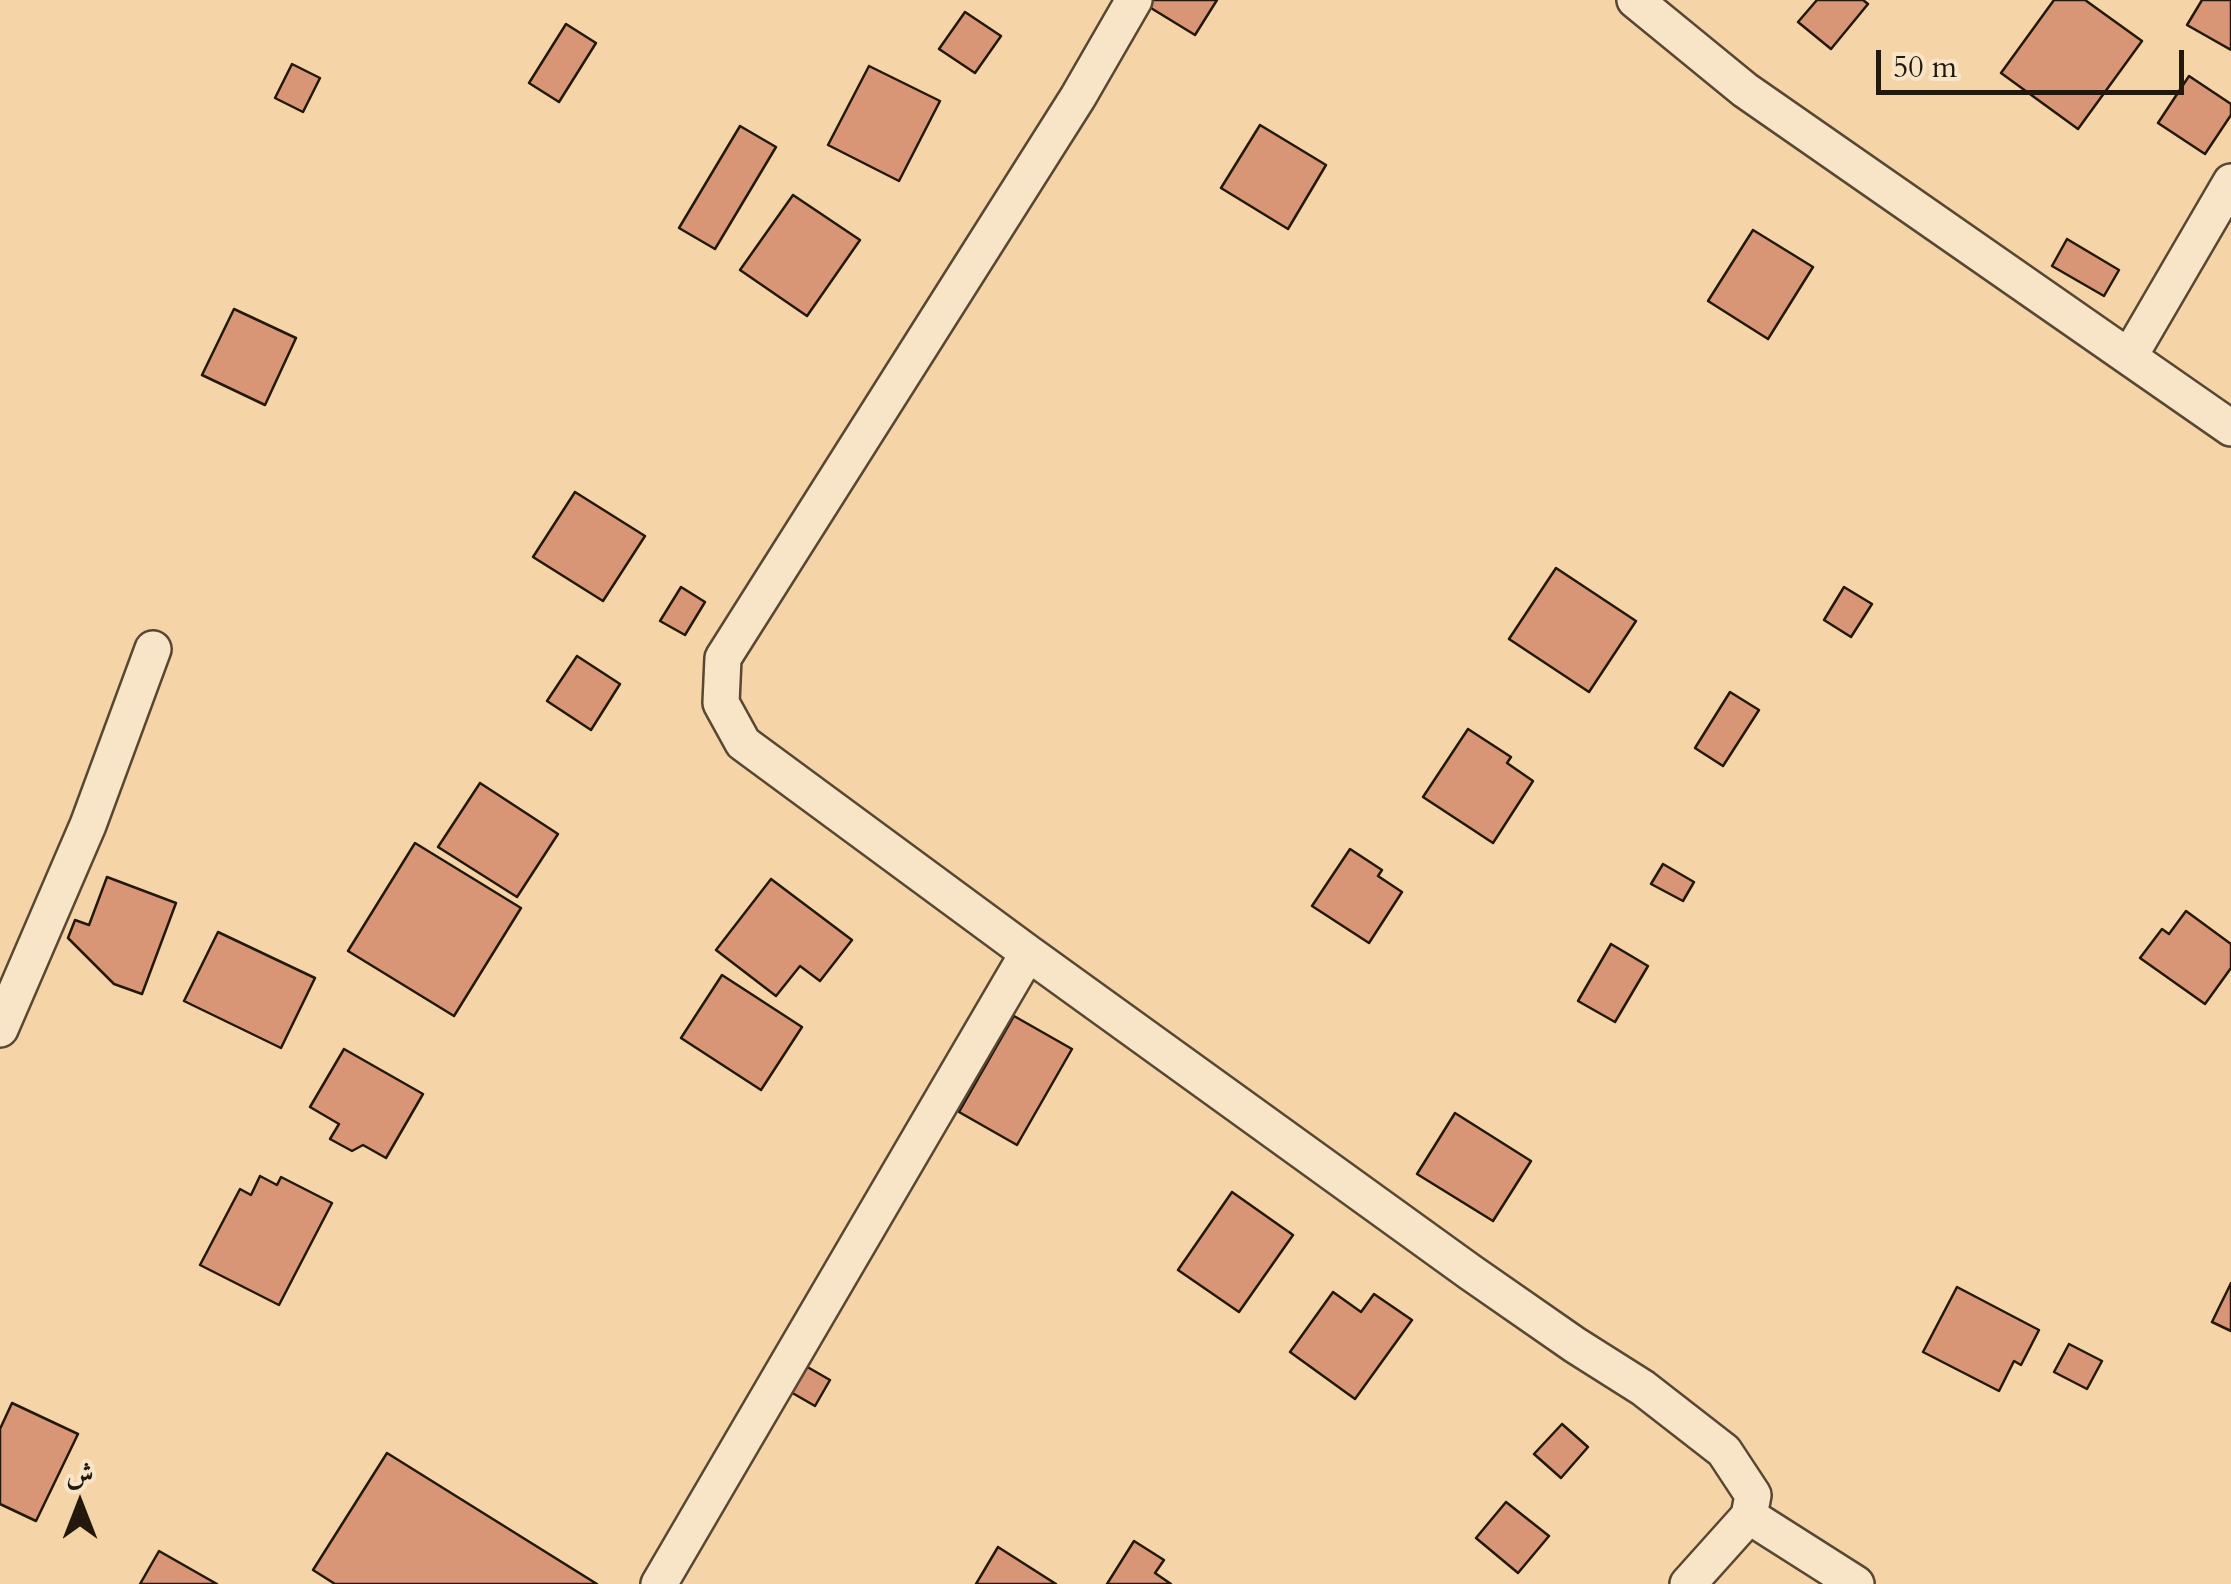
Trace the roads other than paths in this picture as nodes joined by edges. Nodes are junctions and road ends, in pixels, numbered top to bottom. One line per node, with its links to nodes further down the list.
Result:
1 (1134, 0): 7 (street)
2 (1635, 0): 4 (street)
3 (2231, 182): 4 (street)
4 (2129, 358): 5 (street)
5 (2231, 428)
6 (153, 649): 8 (street)
7 (1028, 954): 9 (street); 10 (street)
8 (0, 1029)
9 (1749, 1516): 11 (street); 12 (street)
10 (659, 1584)
11 (1688, 1584)
12 (1856, 1584)

